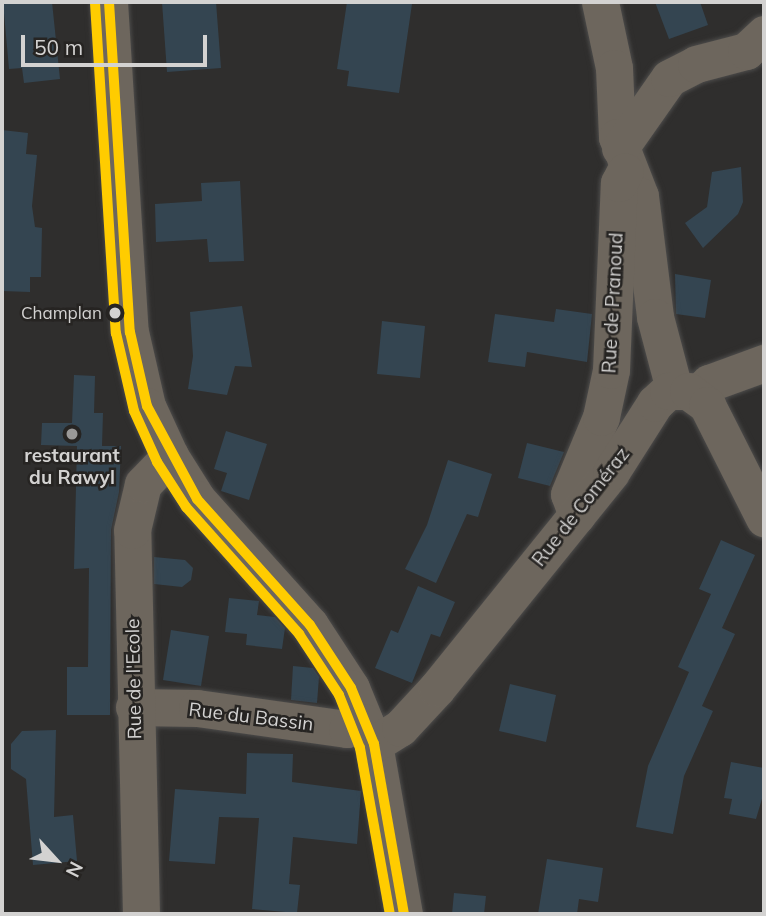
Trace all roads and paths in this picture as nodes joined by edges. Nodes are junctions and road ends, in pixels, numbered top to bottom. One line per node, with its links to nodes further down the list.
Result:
1 (108, 2): 7 (street)
2 (600, 2): 4 (street, Rue de Pranoud)
3 (764, 34): 4 (street)
4 (624, 158): 6 (street, Rue de Pranoud); 8 (street, Rue de Pranoud)
5 (764, 363): 6 (street, Rue de Coméraz)
6 (685, 392): 8 (street, Rue de Coméraz); 9 (street)
7 (170, 456): 10 (street, Rue de l'Ecole); 11 (street)
8 (577, 514): 11 (street, Rue de Coméraz)
9 (764, 518)
10 (134, 707): 11 (street, Rue du Bassin); 12 (street, Rue de l'Ecole)
11 (370, 733): 13 (street)
12 (141, 914)
13 (404, 914)

